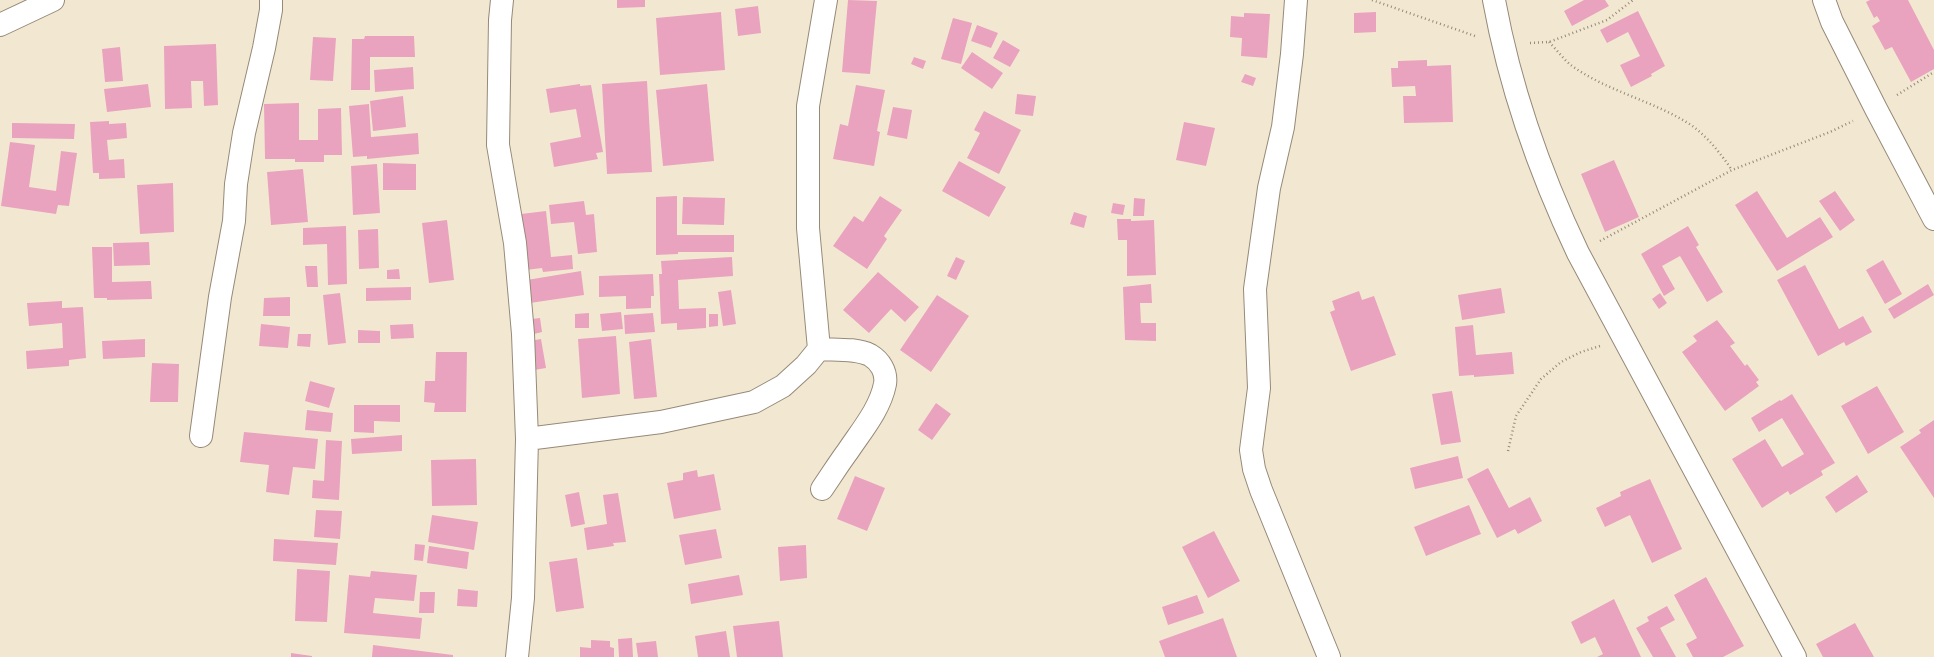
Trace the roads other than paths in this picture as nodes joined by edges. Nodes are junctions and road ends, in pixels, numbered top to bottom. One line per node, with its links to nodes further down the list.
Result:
1 (53, 0): 8 (street)
2 (271, 0): 11 (street)
3 (502, 0): 12 (street)
4 (826, 0): 10 (street)
5 (1296, 0): 15 (street)
6 (1494, 0): 16 (street)
7 (1824, 0): 9 (street)
8 (0, 26)
9 (1934, 218)
10 (819, 350): 12 (street); 13 (street)
11 (201, 436)
12 (527, 439): 14 (street)
13 (822, 489)
14 (517, 657)
15 (1329, 657)
16 (1795, 657)

